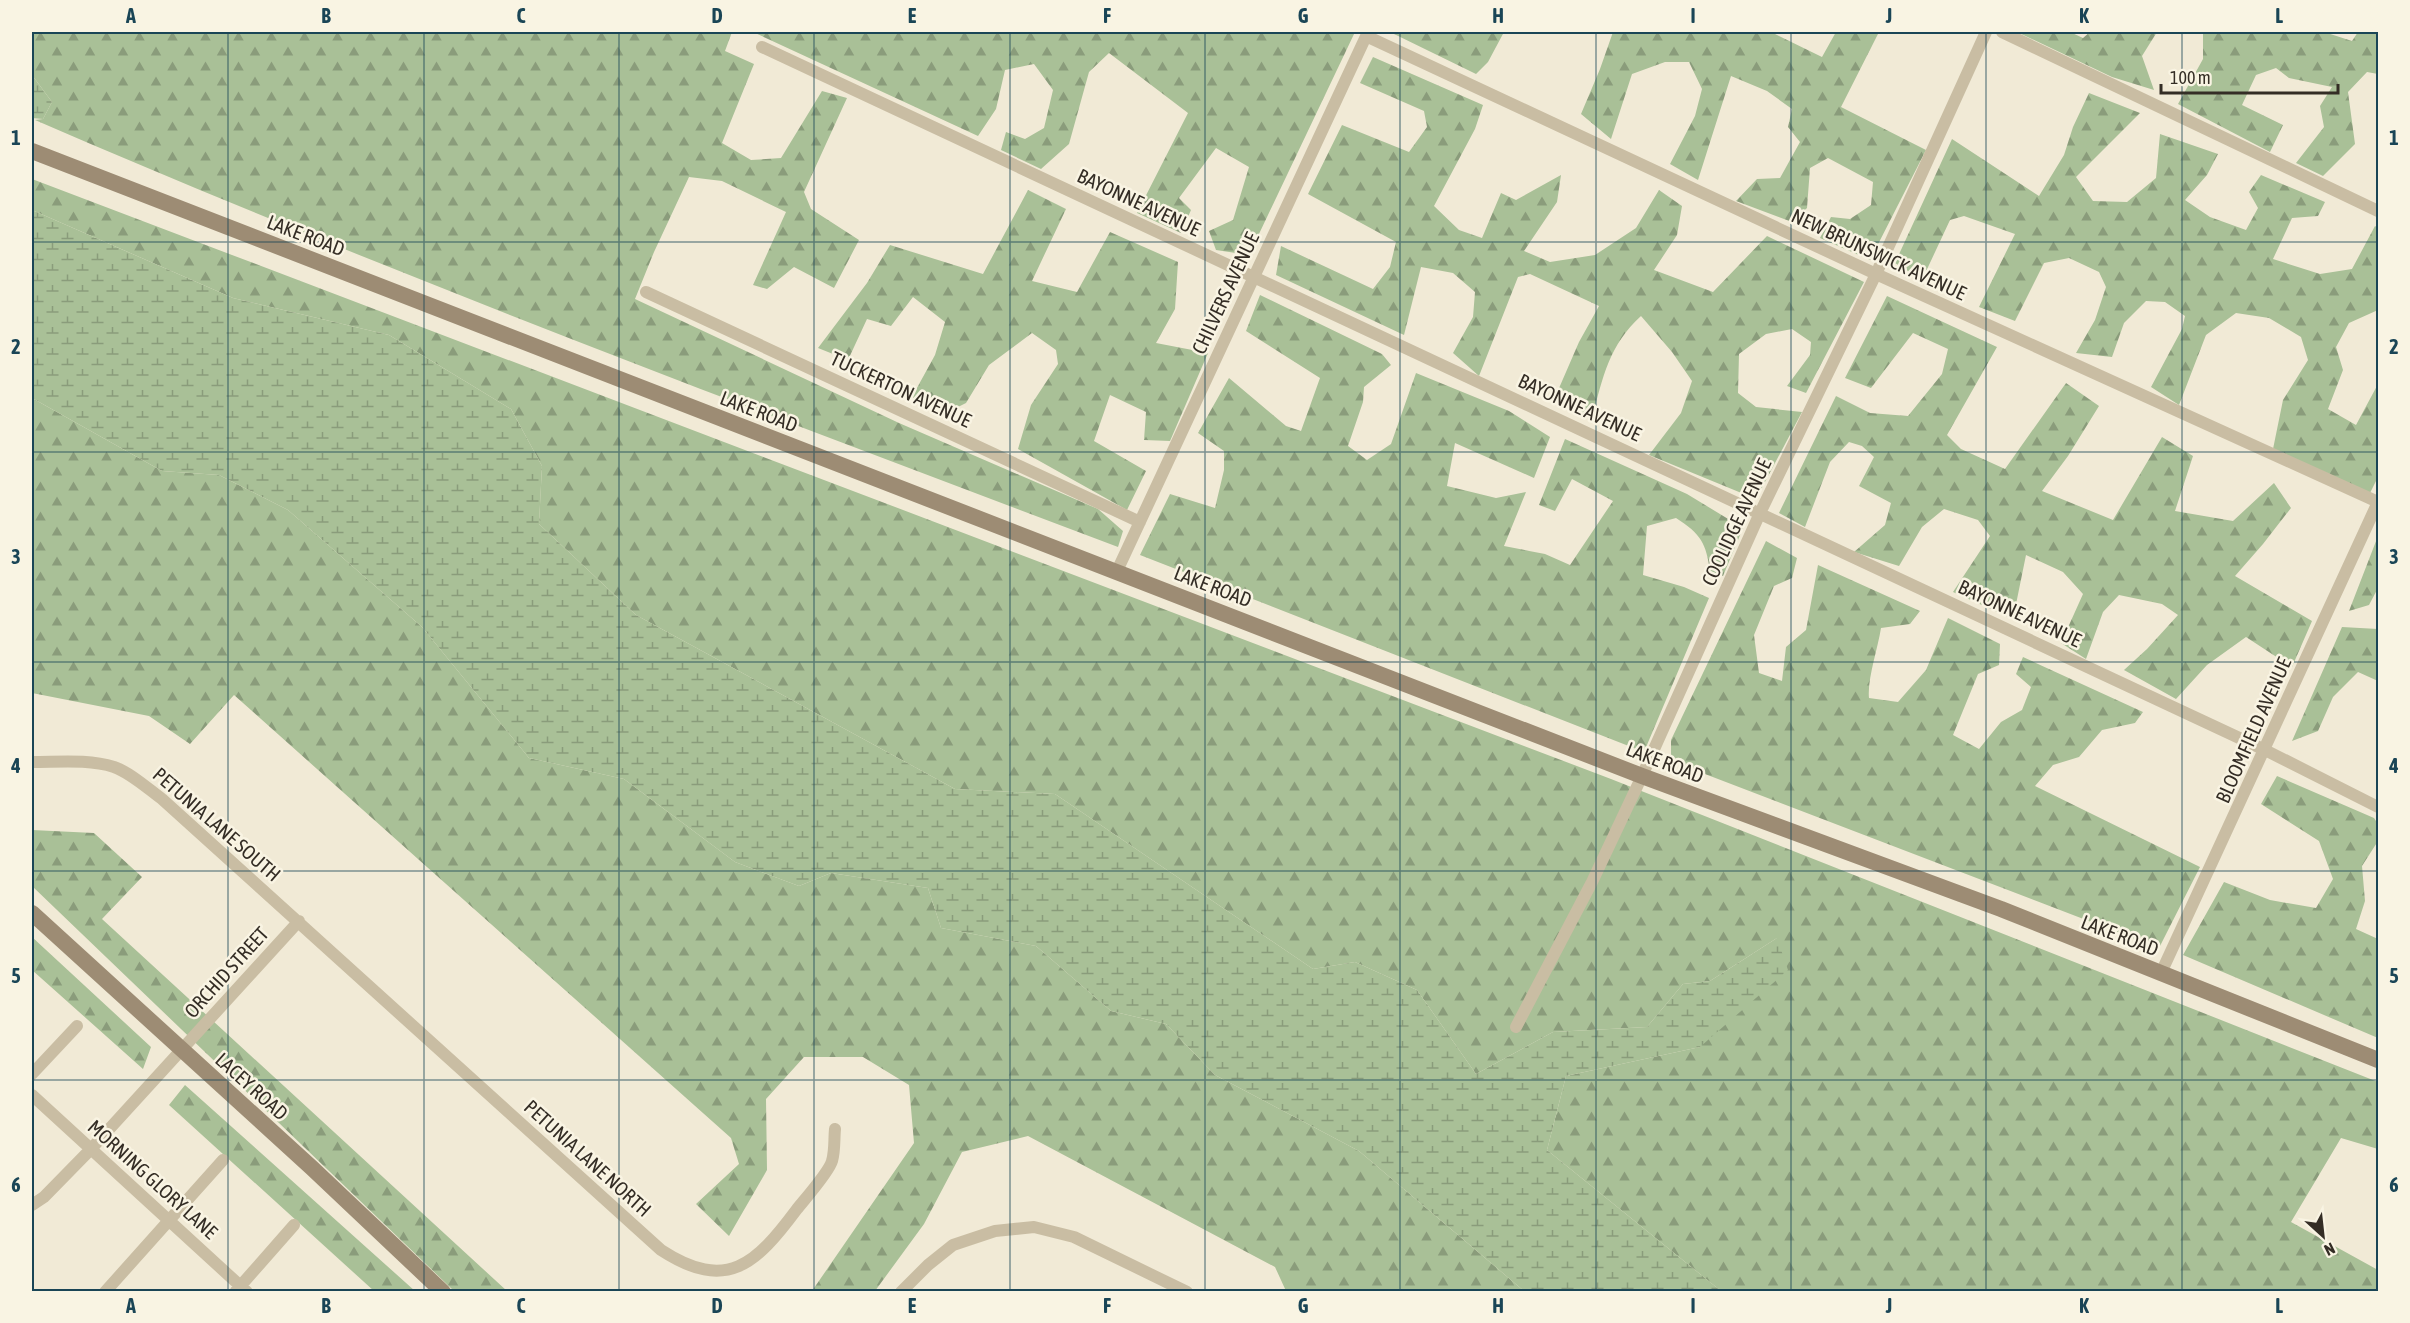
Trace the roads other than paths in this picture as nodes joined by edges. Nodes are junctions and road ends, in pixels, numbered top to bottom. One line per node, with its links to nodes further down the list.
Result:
1 (1986, 32): 7 (street, COOLIDGE AVENUE)
2 (2002, 32): 6 (street)
3 (1367, 34): 7 (street, NEW BRUNSWICK AVENUE); 8 (street, CHILVERS AVENUE)
4 (762, 47): 8 (street, BAYONNE AVENUE)
5 (32, 151): 13 (street, LAKE ROAD)
6 (2379, 211)
7 (1876, 274): 10 (street, NEW BRUNSWICK AVENUE); 11 (street, COOLIDGE AVENUE)
8 (1253, 277): 11 (street, BAYONNE AVENUE); 12 (street, CHILVERS AVENUE)
9 (646, 292): 12 (street, TUCKERTON AVENUE)
10 (2378, 502): 14 (street, BLOOMFIELD AVENUE)
11 (1760, 513): 14 (street, BAYONNE AVENUE); 16 (street, COOLIDGE AVENUE)
12 (1140, 522): 13 (street, CHILVERS AVENUE)
13 (1117, 571): 16 (street, LAKE ROAD)
14 (2265, 750): 17 (street, BAYONNE AVENUE); 20 (street, BLOOMFIELD AVENUE)
15 (33, 762): 19 (street, PETUNIA LANE SOUTH)
16 (1642, 776): 20 (street, LAKE ROAD); 22 (street, COOLIDGE AVENUE)
17 (2379, 807)
18 (32, 912): 23 (street, LACEY ROAD)
19 (299, 921): 23 (street, ORCHID STREET); 27 (street, PETUNIA LANE NORTH)
20 (2161, 973): 24 (street, LAKE ROAD)
21 (77, 1026): 25 (street)
22 (1516, 1026)
23 (182, 1050): 28 (street, ORCHID STREET); 35 (street, LACEY ROAD)
24 (2379, 1060)
25 (32, 1074)
26 (32, 1095): 28 (street, MORNING GLORY LANE)
27 (835, 1129)
28 (91, 1149): 30 (street, ORCHID STREET); 31 (street, MORNING GLORY LANE)
29 (223, 1160): 31 (street)
30 (32, 1205)
31 (169, 1219): 33 (street, MORNING GLORY LANE); 34 (street)
32 (294, 1225): 33 (street)
33 (241, 1290)
34 (105, 1292)
35 (443, 1292)
36 (901, 1292): 37 (street)
37 (1187, 1292)

